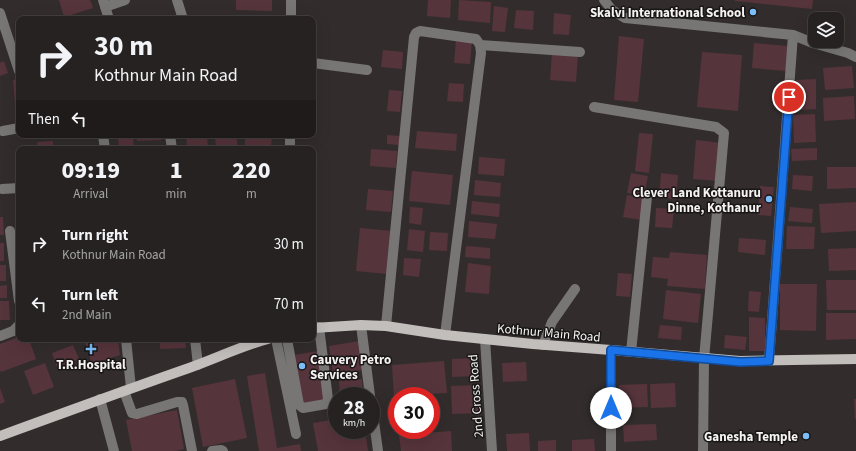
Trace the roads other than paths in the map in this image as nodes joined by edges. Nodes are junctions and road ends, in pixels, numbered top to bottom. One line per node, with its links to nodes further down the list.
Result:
1 (125, 0): 5 (street)
2 (177, 0): 8 (street)
3 (291, 0): 9 (street)
4 (604, 0): 11 (street)
5 (104, 3): 7 (street)
6 (0, 13): 10 (street)
7 (108, 16)
8 (182, 16)
9 (291, 16)
10 (2, 27): 15 (street)
11 (794, 35): 14 (street); 44 (street)
12 (480, 45): 13 (street); 28 (street); 31 (street)
13 (580, 52)
14 (856, 57)
15 (16, 63)
16 (316, 64): 17 (street)
17 (367, 70)
18 (594, 107): 42 (street)
19 (16, 129): 20 (street)
20 (3, 131)
21 (16, 188): 22 (street)
22 (2, 189)
23 (647, 197): 41 (street)
24 (10, 230): 25 (street)
25 (16, 278)
26 (576, 289): 39 (street)
27 (361, 325): 28 (main road, Kothnur Main Road); 30 (main road, Kothnur Main Road); 46 (street)
28 (386, 326): 31 (main road, Kothnur Main Road)
29 (16, 328): 32 (street)
30 (316, 328): 38 (street)
31 (445, 335): 33 (main road, Kothnur Main Road)
32 (0, 336)
33 (484, 339): 39 (main road, Kothnur Main Road); 57 (street, 2nd Cross Road)
34 (126, 342): 47 (street)
35 (195, 342): 45 (street)
36 (255, 342): 45 (main road)
37 (277, 342): 49 (street)
38 (288, 342)
39 (543, 345): 40 (main road, Kothnur Main Road)
40 (611, 350): 41 (main road, Kothnur Main Road); 58 (street)
41 (631, 352): 42 (main road, Kothnur Main Road)
42 (704, 359): 44 (main road, Kothnur Main Road); 59 (street)
43 (856, 359): 44 (main road, Kothnur Main Road)
44 (769, 361)
45 (198, 365): 47 (main road)
46 (369, 387)
47 (128, 390): 48 (main road); 53 (street)
48 (100, 399): 50 (main road); 52 (street)
49 (296, 434)
50 (0, 436)
51 (376, 439): 56 (street)
52 (114, 451)
53 (192, 451)
54 (212, 451): 55 (street)
55 (223, 451)
56 (378, 451)
57 (492, 451)
58 (611, 451)
59 (703, 451)

